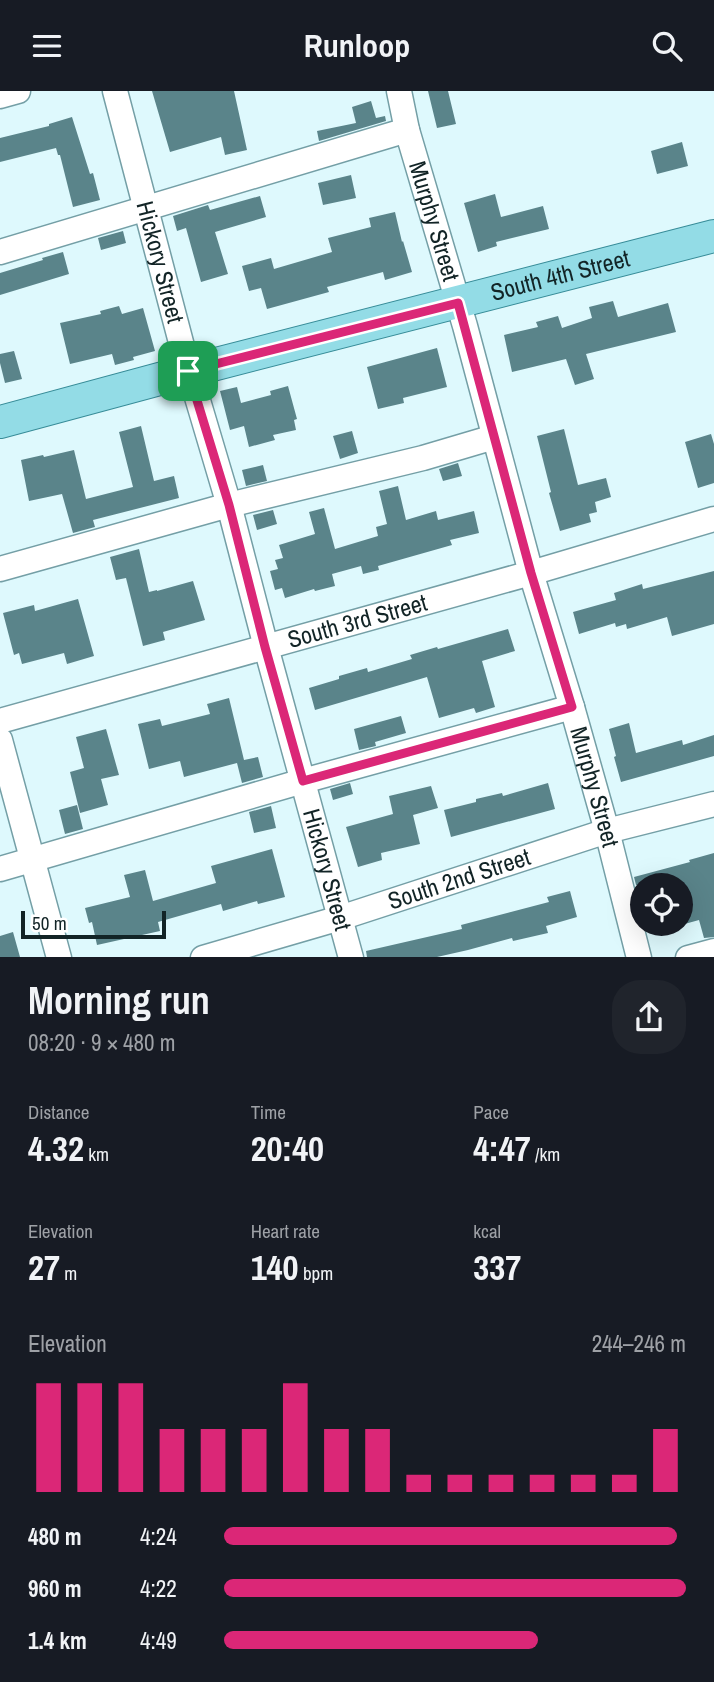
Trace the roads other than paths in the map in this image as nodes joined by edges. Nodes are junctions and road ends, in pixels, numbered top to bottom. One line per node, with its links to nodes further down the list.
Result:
1 (18, 91): 4 (street)
2 (115, 91): 6 (street, Hickory Street)
3 (399, 91): 5 (street, Murphy Street)
4 (0, 96)
5 (407, 130): 6 (street); 9 (street, Murphy Street)
6 (144, 208): 8 (street); 10 (street, Hickory Street)
7 (714, 236): 9 (main road, South 4th Street)
8 (0, 252)
9 (458, 303): 10 (main road, South 4th Street); 12 (street, Murphy Street)
10 (188, 371): 11 (main road, South 4th Street); 13 (street, Hickory Street)
11 (0, 422)
12 (494, 437): 13 (street); 16 (street, Murphy Street)
13 (229, 505): 15 (street); 17 (street, Hickory Street)
14 (714, 519): 16 (street, South 3rd Street)
15 (0, 569)
16 (531, 573): 17 (street, South 3rd Street); 18 (street, Murphy Street)
17 (265, 647): 19 (street, South 3rd Street); 21 (street, Hickory Street)
18 (572, 707): 21 (street); 23 (street, Murphy Street)
19 (0, 721)
20 (0, 740): 24 (street)
21 (303, 781): 24 (street); 26 (street, Hickory Street)
22 (714, 804): 23 (street, South 2nd Street)
23 (607, 831): 26 (street, South 2nd Street); 31 (street, Murphy Street)
24 (32, 860): 25 (street); 28 (street)
25 (0, 869)
26 (341, 918): 29 (street, South 2nd Street); 30 (street, Hickory Street)
27 (714, 951): 32 (street)
28 (59, 957)
29 (203, 957)
30 (351, 957)
31 (639, 957)
32 (688, 957)

